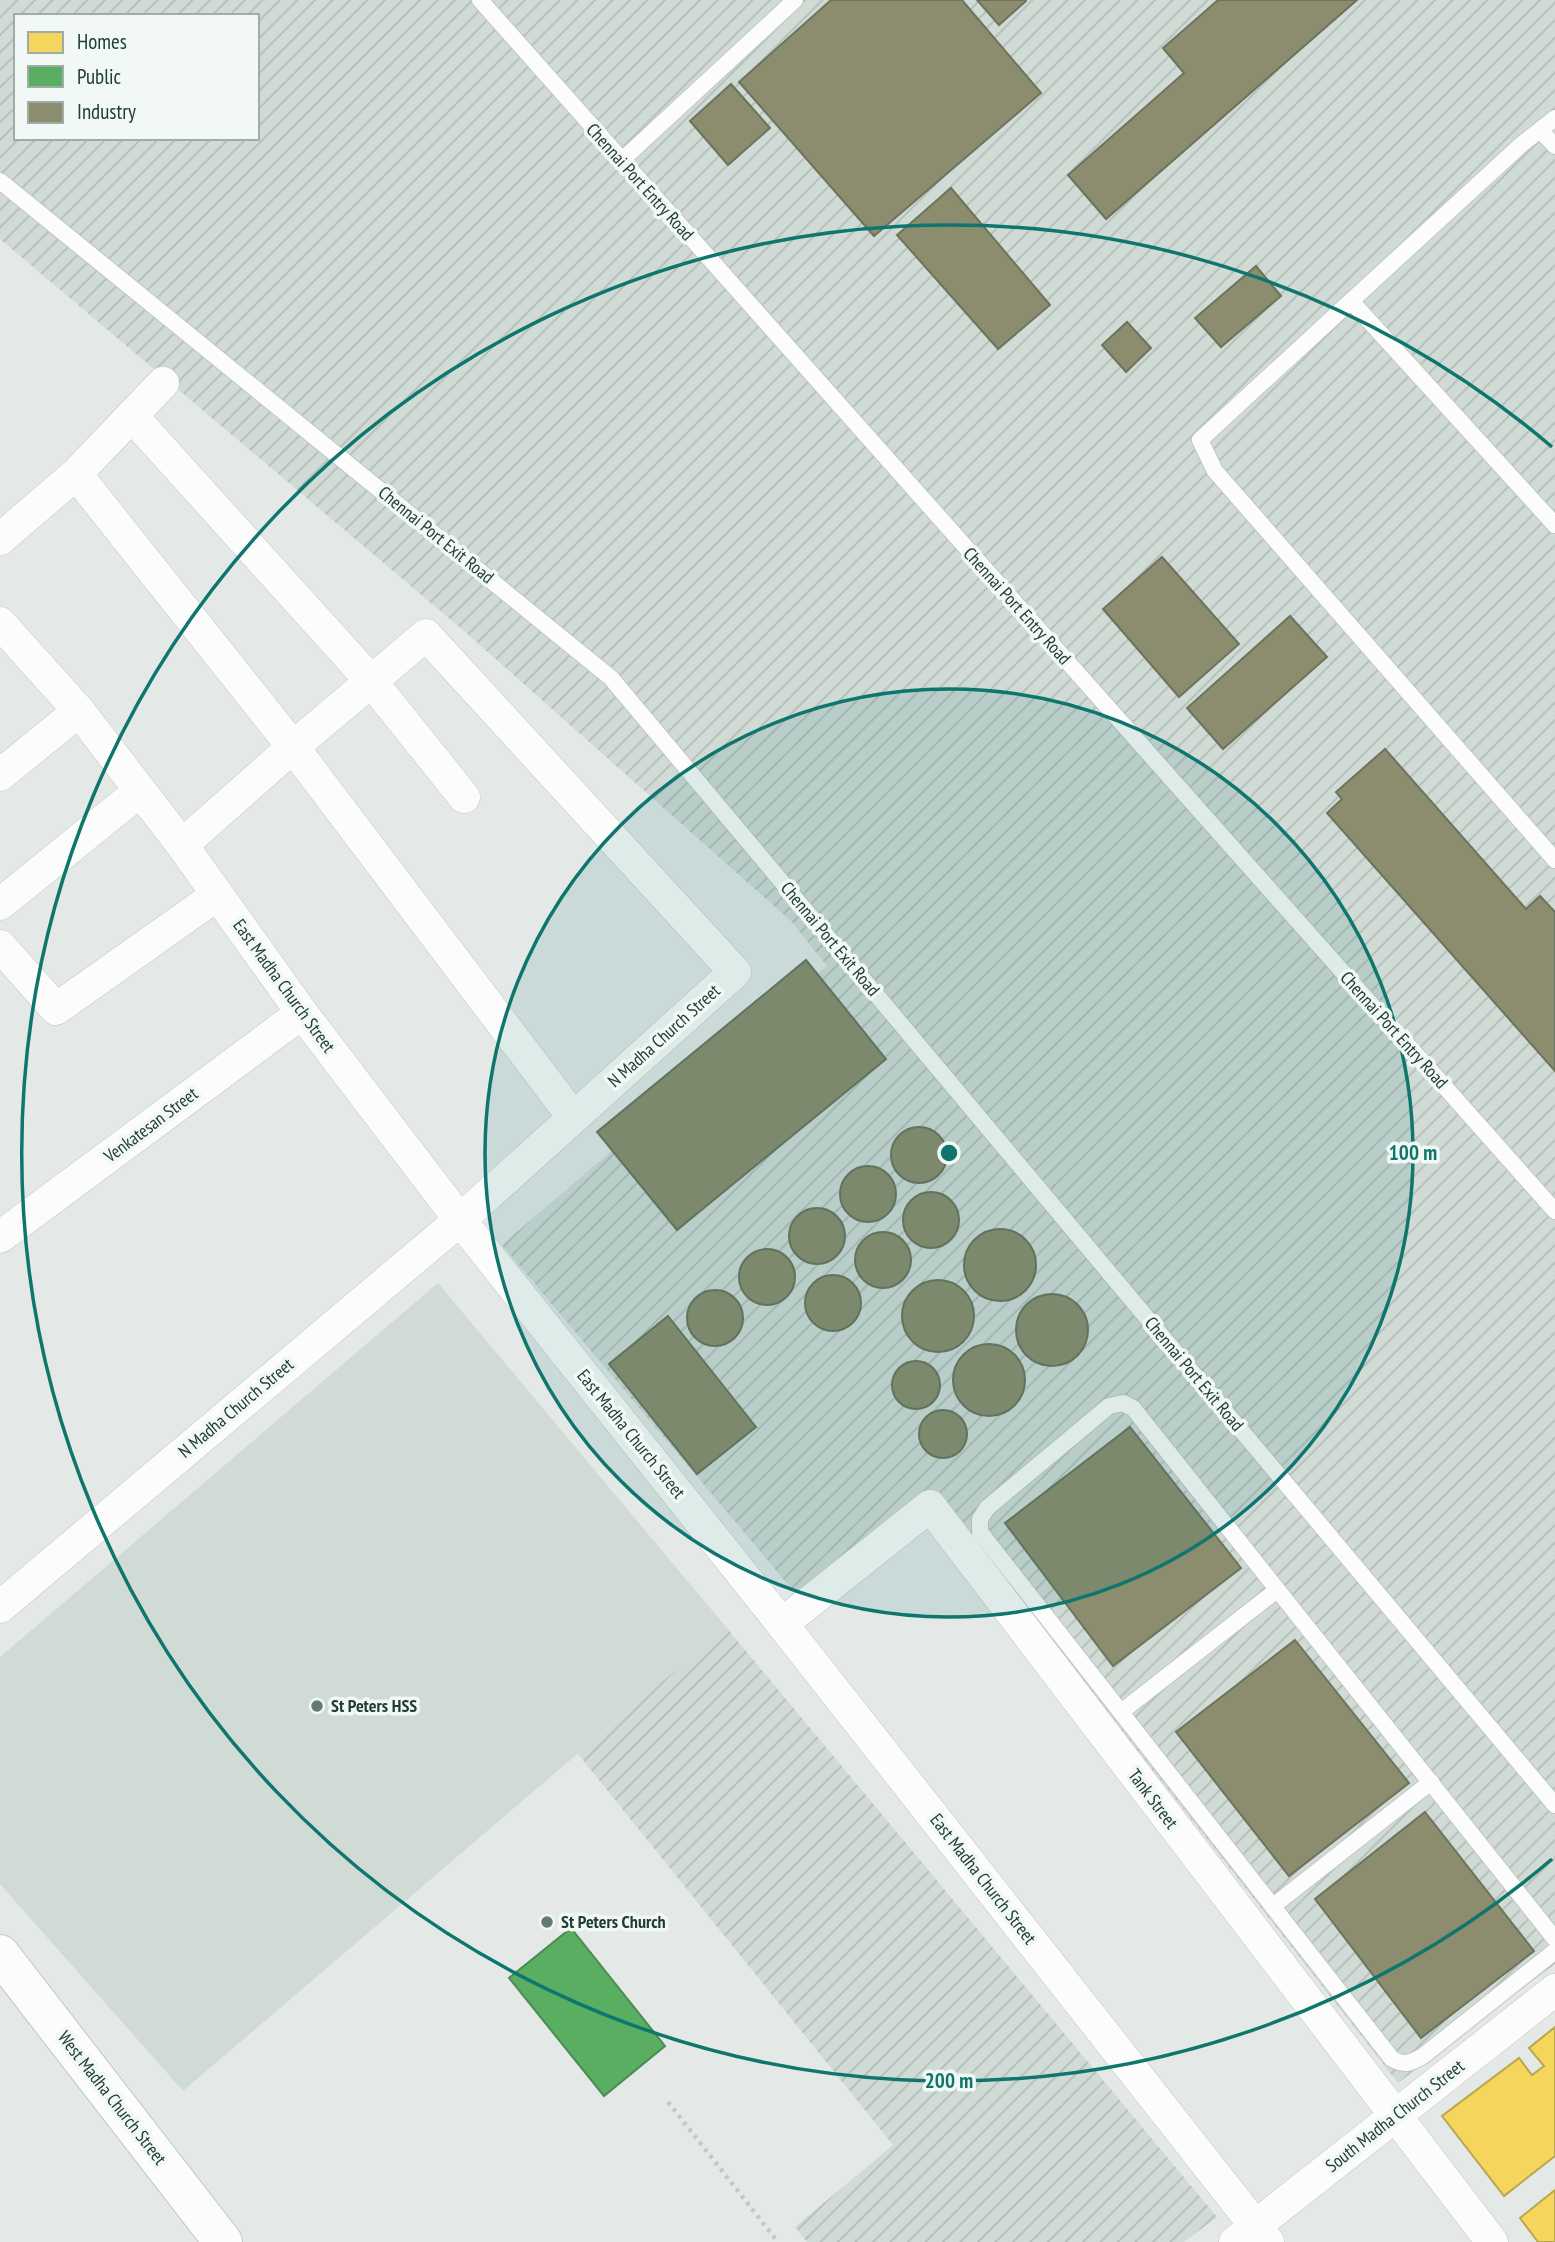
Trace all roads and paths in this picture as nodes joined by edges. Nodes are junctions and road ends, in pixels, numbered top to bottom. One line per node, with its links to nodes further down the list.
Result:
1 (480, 0): 6 (lane, Chennai Port Entry Road)
2 (795, 0): 6 (lane)
3 (1555, 118): 4 (lane)
4 (1540, 130): 5 (lane); 8 (lane)
5 (1555, 146)
6 (621, 161): 28 (lane, Chennai Port Entry Road)
7 (0, 181): 36 (lane, Chennai Port Exit Road)
8 (1351, 301): 12 (lane); 22 (lane)
9 (163, 383): 10 (street)
10 (132, 416): 11 (street); 15 (street)
11 (76, 474): 13 (street); 17 (street)
12 (1555, 525)
13 (0, 538)
14 (0, 623): 16 (street, East Madha Church Street)
15 (371, 681): 17 (street, N Madha Church Street); 20 (street); 27 (street, N Madha Church Street)
16 (79, 711): 18 (street); 19 (street, East Madha Church Street)
17 (293, 747): 21 (street, N Madha Church Street); 27 (street)
18 (0, 775)
19 (140, 791): 21 (street, East Madha Church Street); 24 (street)
20 (464, 797)
21 (182, 845): 23 (street, East Madha Church Street)
22 (1555, 860)
23 (217, 895): 25 (street); 26 (street, East Madha Church Street)
24 (0, 904)
25 (0, 946)
26 (302, 1013): 29 (street, East Madha Church Street); 30 (street, Venkatesan Street)
27 (573, 1117): 29 (street, N Madha Church Street)
28 (1555, 1211)
29 (460, 1220): 32 (street, N Madha Church Street); 33 (street, East Madha Church Street)
30 (0, 1237)
31 (1277, 1590): 34 (lane); 34 (lane); 35 (lane)
32 (0, 1607)
33 (782, 1624): 43 (street, Tank Street); 44 (street, East Madha Church Street)
34 (1121, 1712): 37 (lane)
35 (1431, 1782): 37 (lane); 38 (lane)
36 (1555, 1805)
37 (1273, 1906): 39 (lane)
38 (1555, 1938)
39 (1555, 1951)
40 (0, 1954): 45 (main road, West Madha Church Street)
41 (1555, 1990): 43 (street, South Madha Church Street)
42 (668, 2102): 46 (path)
43 (1394, 2116): 44 (street, South Madha Church Street); 47 (street, Tank Street)
44 (1253, 2237)
45 (223, 2242)
46 (778, 2242)
47 (1492, 2242)

